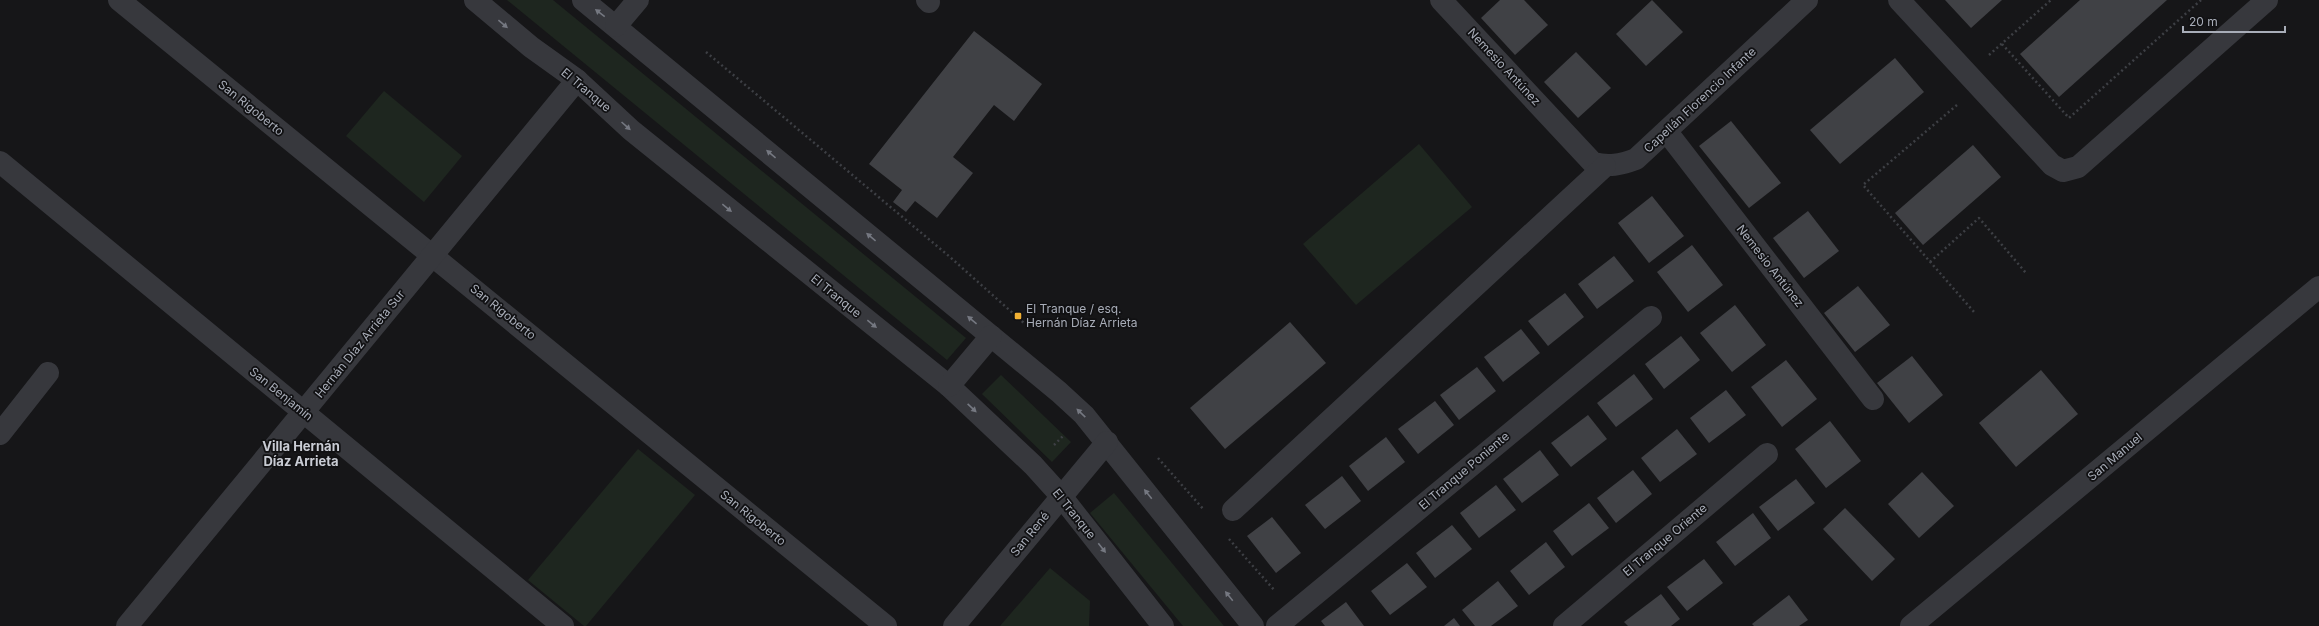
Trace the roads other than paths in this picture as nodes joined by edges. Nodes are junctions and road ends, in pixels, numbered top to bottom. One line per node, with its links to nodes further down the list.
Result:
1 (119, 0): 14 (street, San Rigoberto)
2 (475, 0): 10 (street, El Tranque, one-way to 10)
3 (583, 0): 9 (street, one-way to 3)
4 (638, 0): 9 (street)
5 (1441, 0): 13 (street, Nemesio Antúnez)
6 (1807, 0): 11 (street, Capellán Florencio Infante)
7 (1899, 0): 8 (street)
8 (2267, 0)
9 (616, 26): 17 (street, one-way to 9)
10 (577, 80): 14 (street, Hernán Díaz Arrieta Sur); 19 (street, El Tranque, one-way to 19)
11 (1667, 132): 13 (street, Capellán Florencio Infante); 20 (street, Nemesio Antúnez)
12 (0, 162): 21 (street, San Benjamín)
13 (1604, 166): 26 (street)
14 (433, 255): 21 (street, Hernán Díaz Arrieta Sur); 29 (street, San Rigoberto)
15 (2319, 287): 35 (street, San Manuel)
16 (1652, 317): 33 (street, El Tranque Poniente)
17 (991, 336): 19 (street); 23 (street, one-way to 17)
18 (48, 373): 22 (street)
19 (949, 386): 25 (street, El Tranque, one-way to 25)
20 (1873, 399)
21 (304, 412): 27 (street, Hernán Díaz Arrieta Sur); 28 (street, San Benjamín)
22 (0, 434)
23 (1106, 442): 25 (street, San René); 32 (street, one-way to 23)
24 (1767, 454): 34 (street, El Tranque Oriente)
25 (1060, 496): 30 (street, San René); 31 (street, El Tranque, one-way to 31)
26 (1233, 510)
27 (127, 626)
28 (563, 626)
29 (886, 626)
30 (954, 626)
31 (1163, 626)
32 (1253, 626)
33 (1277, 626)
34 (1564, 626)
35 (1911, 626)

